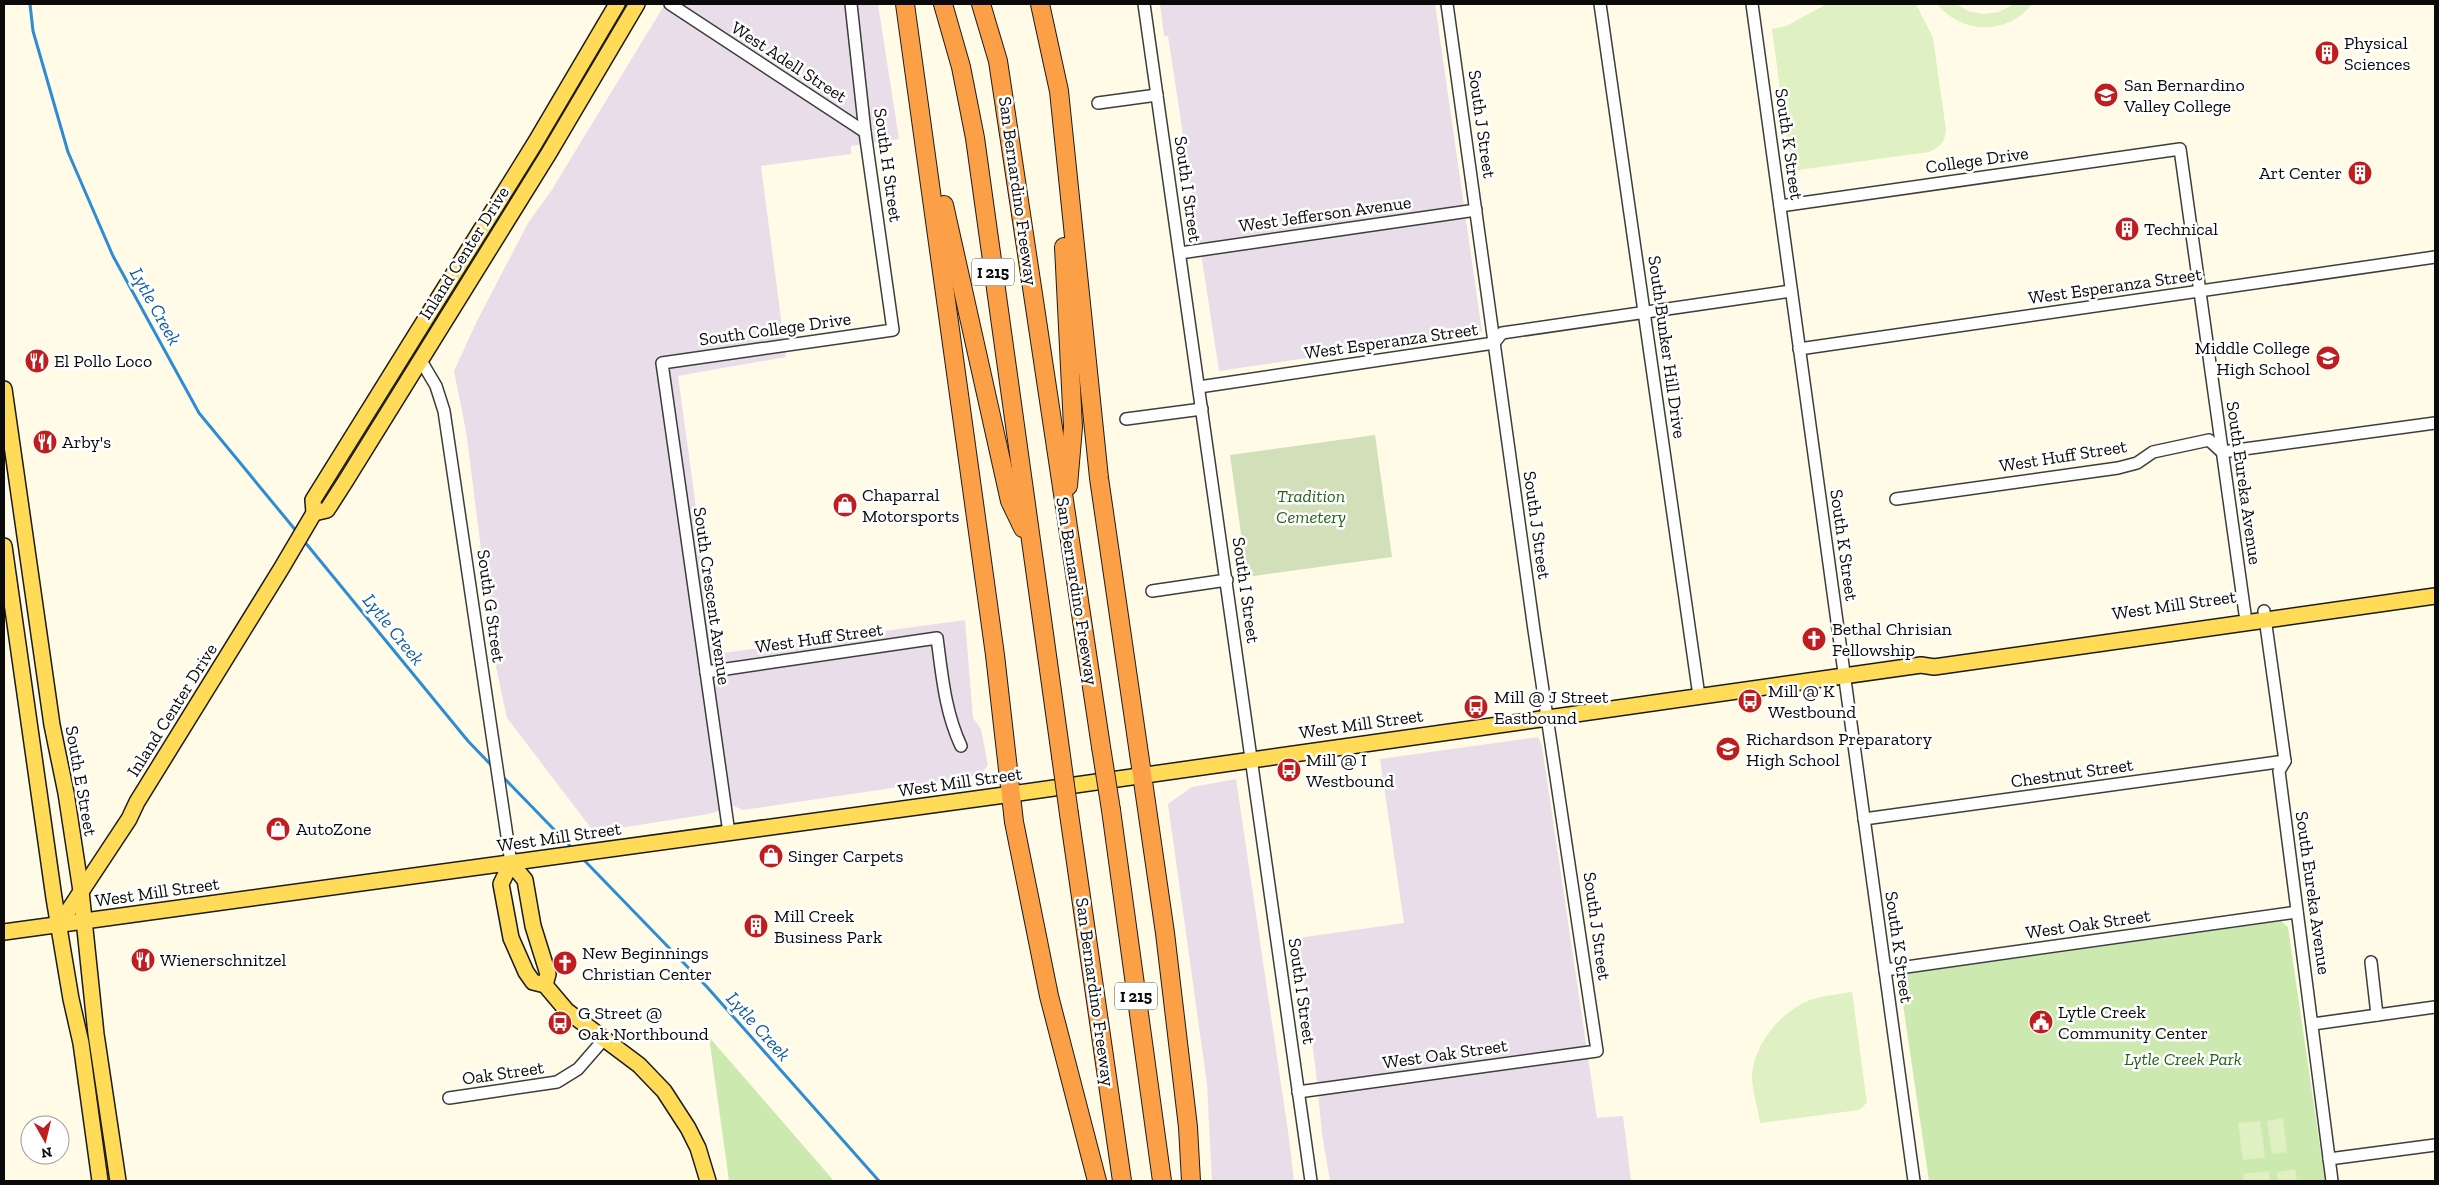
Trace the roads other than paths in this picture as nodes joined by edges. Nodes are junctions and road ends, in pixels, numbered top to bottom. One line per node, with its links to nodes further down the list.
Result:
1 (617, 4): 37 (main road, Inland Center Drive)
2 (636, 4): 28 (main road, Inland Center Drive)
3 (670, 4): 16 (street, West Adell Street)
4 (851, 4): 16 (street, South H Street)
5 (943, 4): 39 (highway, San Bernardino Freeway / I 215)
6 (981, 4): 38 (highway, San Bernardino Freeway / I 215)
7 (1032, 4): 38 (highway)
8 (1040, 4): 55 (highway)
9 (1144, 4): 14 (street, South I Street)
10 (1447, 4): 19 (street, South J Street)
11 (1600, 4): 24 (street, South Bunker Hill Drive)
12 (1752, 4): 18 (street, South K Street)
13 (906, 9): 39 (highway); 56 (highway)
14 (1158, 95): 15 (street); 20 (street, South I Street)
15 (1098, 103)
16 (866, 132): 25 (street, South H Street)
17 (2180, 149): 18 (street, College Drive); 23 (street, South Eureka Avenue)
18 (1780, 206): 22 (street, South K Street)
19 (1476, 210): 20 (street, West Jefferson Avenue); 26 (street, South J Street)
20 (1180, 253): 30 (street, South I Street)
21 (2435, 257): 23 (street, West Esperanza Street)
22 (1791, 291): 24 (street, West Esperanza Street); 27 (street, South K Street)
23 (2200, 291): 27 (street, West Esperanza Street); 35 (street, South Eureka Avenue)
24 (1645, 313): 26 (street, West Esperanza Street); 50 (street, South Bunker Hill Drive)
25 (893, 330): 29 (street, South College Drive)
26 (1494, 343): 30 (street, West Esperanza Street); 51 (street, South J Street)
27 (1799, 349): 49 (street, South K Street)
28 (420, 359): 37 (main road, Inland Center Drive); 59 (street, South G Street)
29 (662, 363): 48 (street, South Crescent Avenue)
30 (1199, 387): 32 (street, South I Street)
31 (4, 389): 60 (main road, South E Street)
32 (1202, 409): 33 (street); 41 (street, South I Street)
33 (1126, 419)
34 (2435, 423): 35 (street)
35 (2222, 452): 36 (street, West Huff Street); 45 (street, South Eureka Avenue)
36 (1896, 499)
37 (314, 513): 60 (main road, Inland Center Drive)
38 (1065, 516): 82 (highway, San Bernardino Freeway / I 215, bridge)
39 (1030, 543): 81 (highway, San Bernardino Freeway / I 215, bridge)
40 (4, 546): 63 (main road)
41 (1227, 580): 43 (street); 53 (street, South I Street)
42 (2435, 586): 46 (main road, West Mill Street)
43 (1152, 591)
44 (2435, 596): 46 (main road, West Mill Street)
45 (2245, 614): 46 (main road, West Mill Street); 47 (main road, West Mill Street)
46 (2265, 616): 47 (main road, West Mill Street); 54 (street, South Eureka Avenue)
47 (1920, 665): 49 (main road, West Mill Street)
48 (706, 672): 52 (street, West Huff Street); 58 (street, South Crescent Avenue)
49 (1845, 676): 50 (main road, West Mill Street); 57 (street, South K Street)
50 (1699, 696): 51 (main road, West Mill Street)
51 (1548, 718): 53 (main road, West Mill Street); 72 (street, South J Street)
52 (960, 746)
53 (1252, 758): 55 (main road, West Mill Street); 73 (street, South I Street)
54 (2285, 761): 57 (street, Chestnut Street); 61 (street, South Eureka Avenue)
55 (1143, 774): 56 (main road, West Mill Street); 83 (highway)
56 (1012, 794): 58 (main road, West Mill Street); 80 (highway)
57 (1864, 820): 66 (street, South K Street)
58 (729, 833): 59 (main road, West Mill Street)
59 (511, 863): 62 (main road, West Mill Street); 67 (main road, South G Street); 67 (main road)
60 (81, 891): 62 (main road, South E Street); 63 (main road, Inland Center Drive)
61 (2296, 912): 66 (street, West Oak Street); 70 (street, South Eureka Avenue)
62 (83, 922): 63 (main road, West Mill Street); 78 (main road, South E Street)
63 (60, 925): 64 (main road, West Mill Street); 77 (main road)
64 (4, 932)
65 (2371, 962): 69 (street)
66 (1885, 970): 85 (street, South K Street)
67 (545, 986): 71 (main road)
68 (2435, 1007): 69 (street)
69 (2377, 1015): 70 (street)
70 (2313, 1024): 76 (street, South Eureka Avenue)
71 (605, 1038): 74 (street, Oak Street); 79 (main road)
72 (1597, 1051): 73 (street, West Oak Street)
73 (1298, 1092): 84 (street, South I Street)
74 (449, 1098)
75 (2435, 1145): 76 (street)
76 (2329, 1159): 86 (street, South Eureka Avenue)
77 (100, 1181)
78 (118, 1181)
79 (708, 1181)
80 (1097, 1181)
81 (1122, 1181)
82 (1162, 1181)
83 (1191, 1181)
84 (1311, 1181)
85 (1914, 1181)
86 (2332, 1181)

